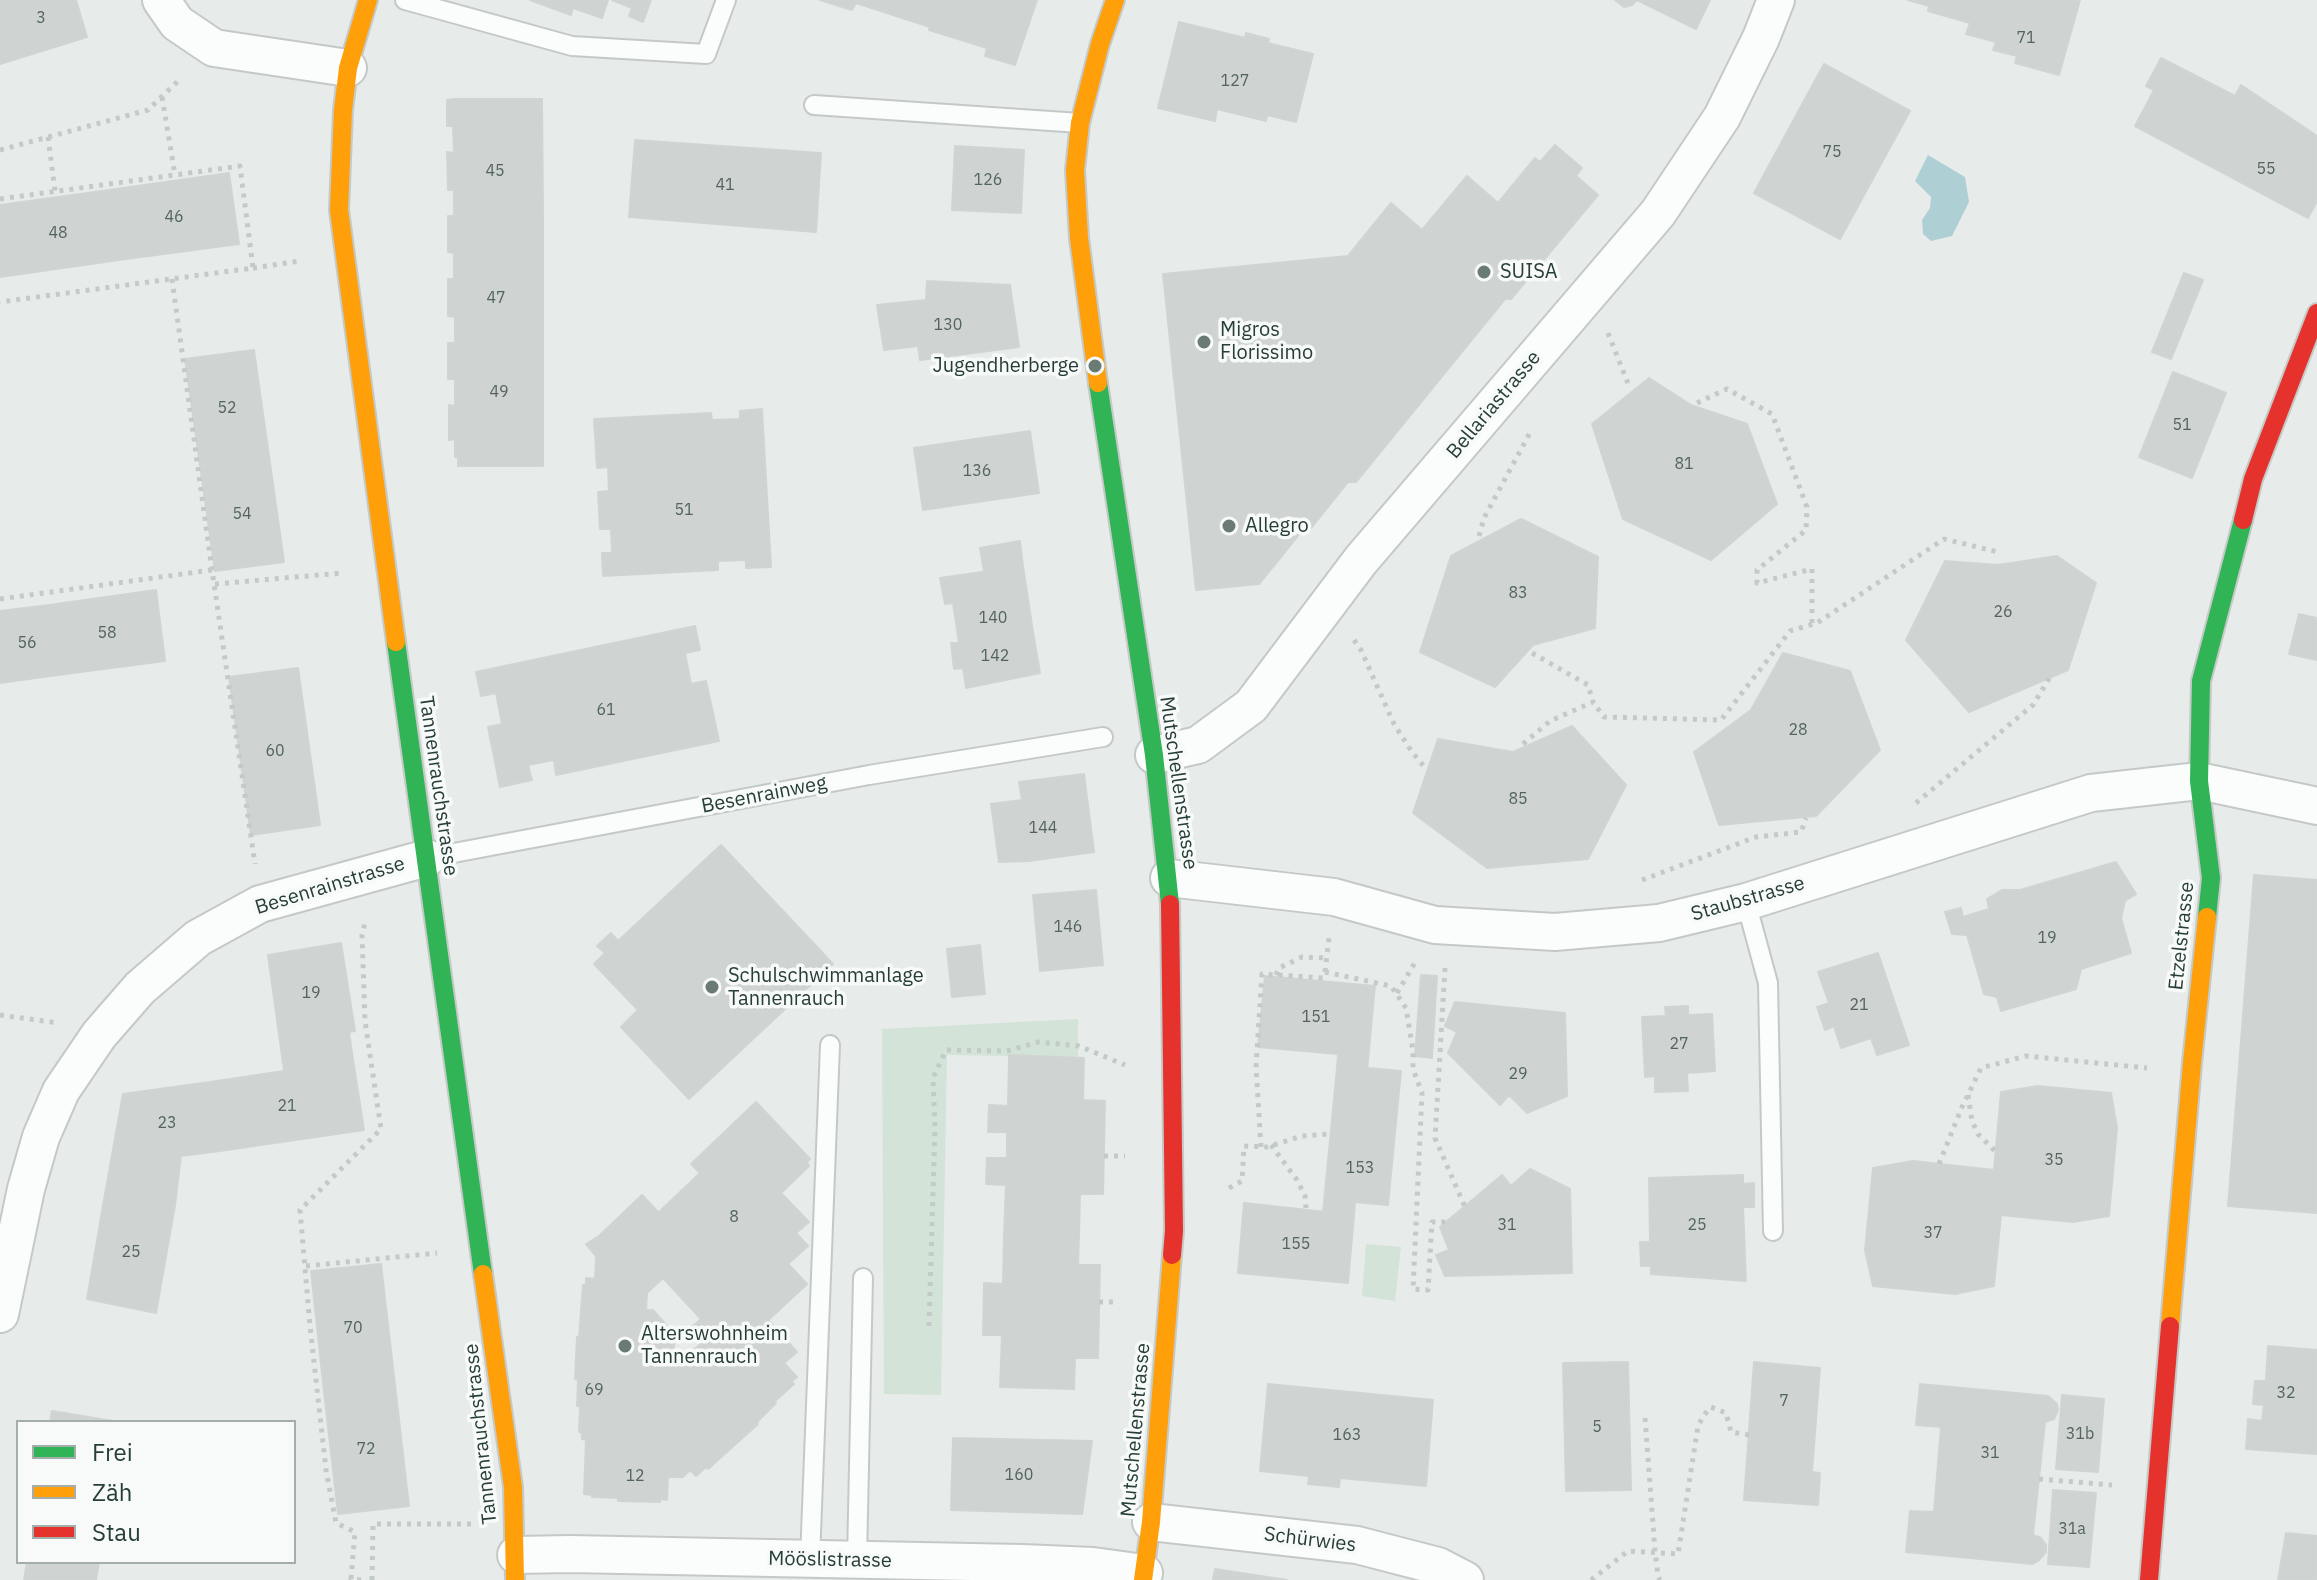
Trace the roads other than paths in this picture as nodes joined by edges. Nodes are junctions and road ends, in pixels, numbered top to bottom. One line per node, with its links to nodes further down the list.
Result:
1 (161, 0): 7 (street)
2 (368, 0): 7 (street, Tannenrauchstrasse)
3 (405, 0): 4 (lane)
4 (726, 0)
5 (1115, 0): 9 (street, Mutschellenstrasse)
6 (1776, 0): 12 (street, Bellariastrasse)
7 (348, 68): 15 (street, Tannenrauchstrasse)
8 (814, 105): 9 (lane)
9 (1080, 123): 12 (street, Mutschellenstrasse)
10 (2317, 313): 13 (street, Etzelstrasse)
11 (1103, 737): 15 (lane, Besenrainweg)
12 (1154, 755): 16 (street, Mutschellenstrasse)
13 (2199, 781): 14 (street, Staubstrasse); 17 (street, Staubstrasse); 28 (street, Etzelstrasse)
14 (2317, 806)
15 (427, 858): 21 (street, Besenrainstrasse); 25 (street, Tannenrauchstrasse)
16 (1169, 878): 17 (street, Staubstrasse); 22 (street, Mutschellenstrasse)
17 (1746, 902): 19 (lane)
18 (830, 1045): 23 (lane)
19 (1773, 1231)
20 (863, 1278): 24 (lane)
21 (0, 1314)
22 (1151, 1522): 26 (street, Mutschellenstrasse); 27 (street, Schürwies)
23 (810, 1559): 24 (street, Mööslistrasse); 25 (street, Mööslistrasse)
24 (857, 1560): 26 (street, Mööslistrasse)
25 (515, 1567)
26 (1144, 1577)
27 (1465, 1580)
28 (2149, 1580)

